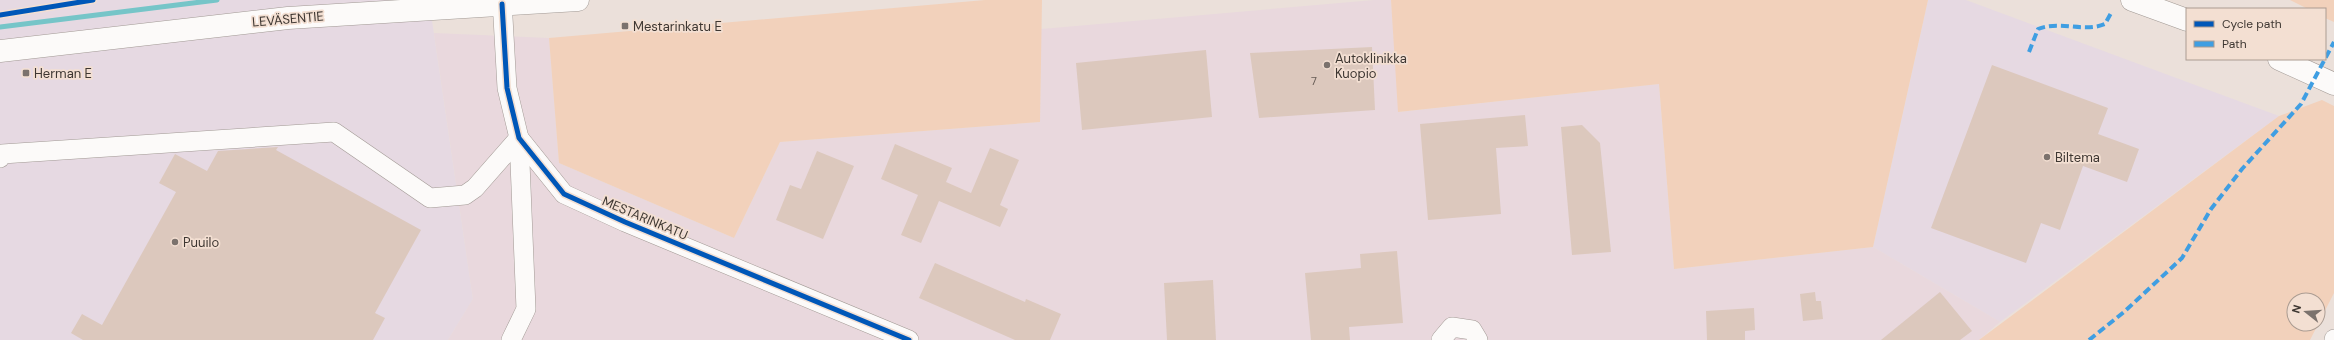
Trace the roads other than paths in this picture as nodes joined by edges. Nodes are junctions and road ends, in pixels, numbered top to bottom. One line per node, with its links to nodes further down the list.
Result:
1 (578, 0): 3 (main road, LEVÄSENTIE)
2 (2132, 0): 4 (main road)
3 (512, 2): 5 (main road, LEVÄSENTIE); 8 (street, MESTARINKATU)
4 (2186, 20)
5 (0, 51)
6 (2281, 60): 7 (main road)
7 (2334, 84)
8 (519, 138): 9 (street); 10 (street); 11 (street, MESTARINKATU)
9 (0, 158)
10 (511, 340)
11 (909, 340)
12 (1441, 340): 13 (street)
13 (1478, 340)

